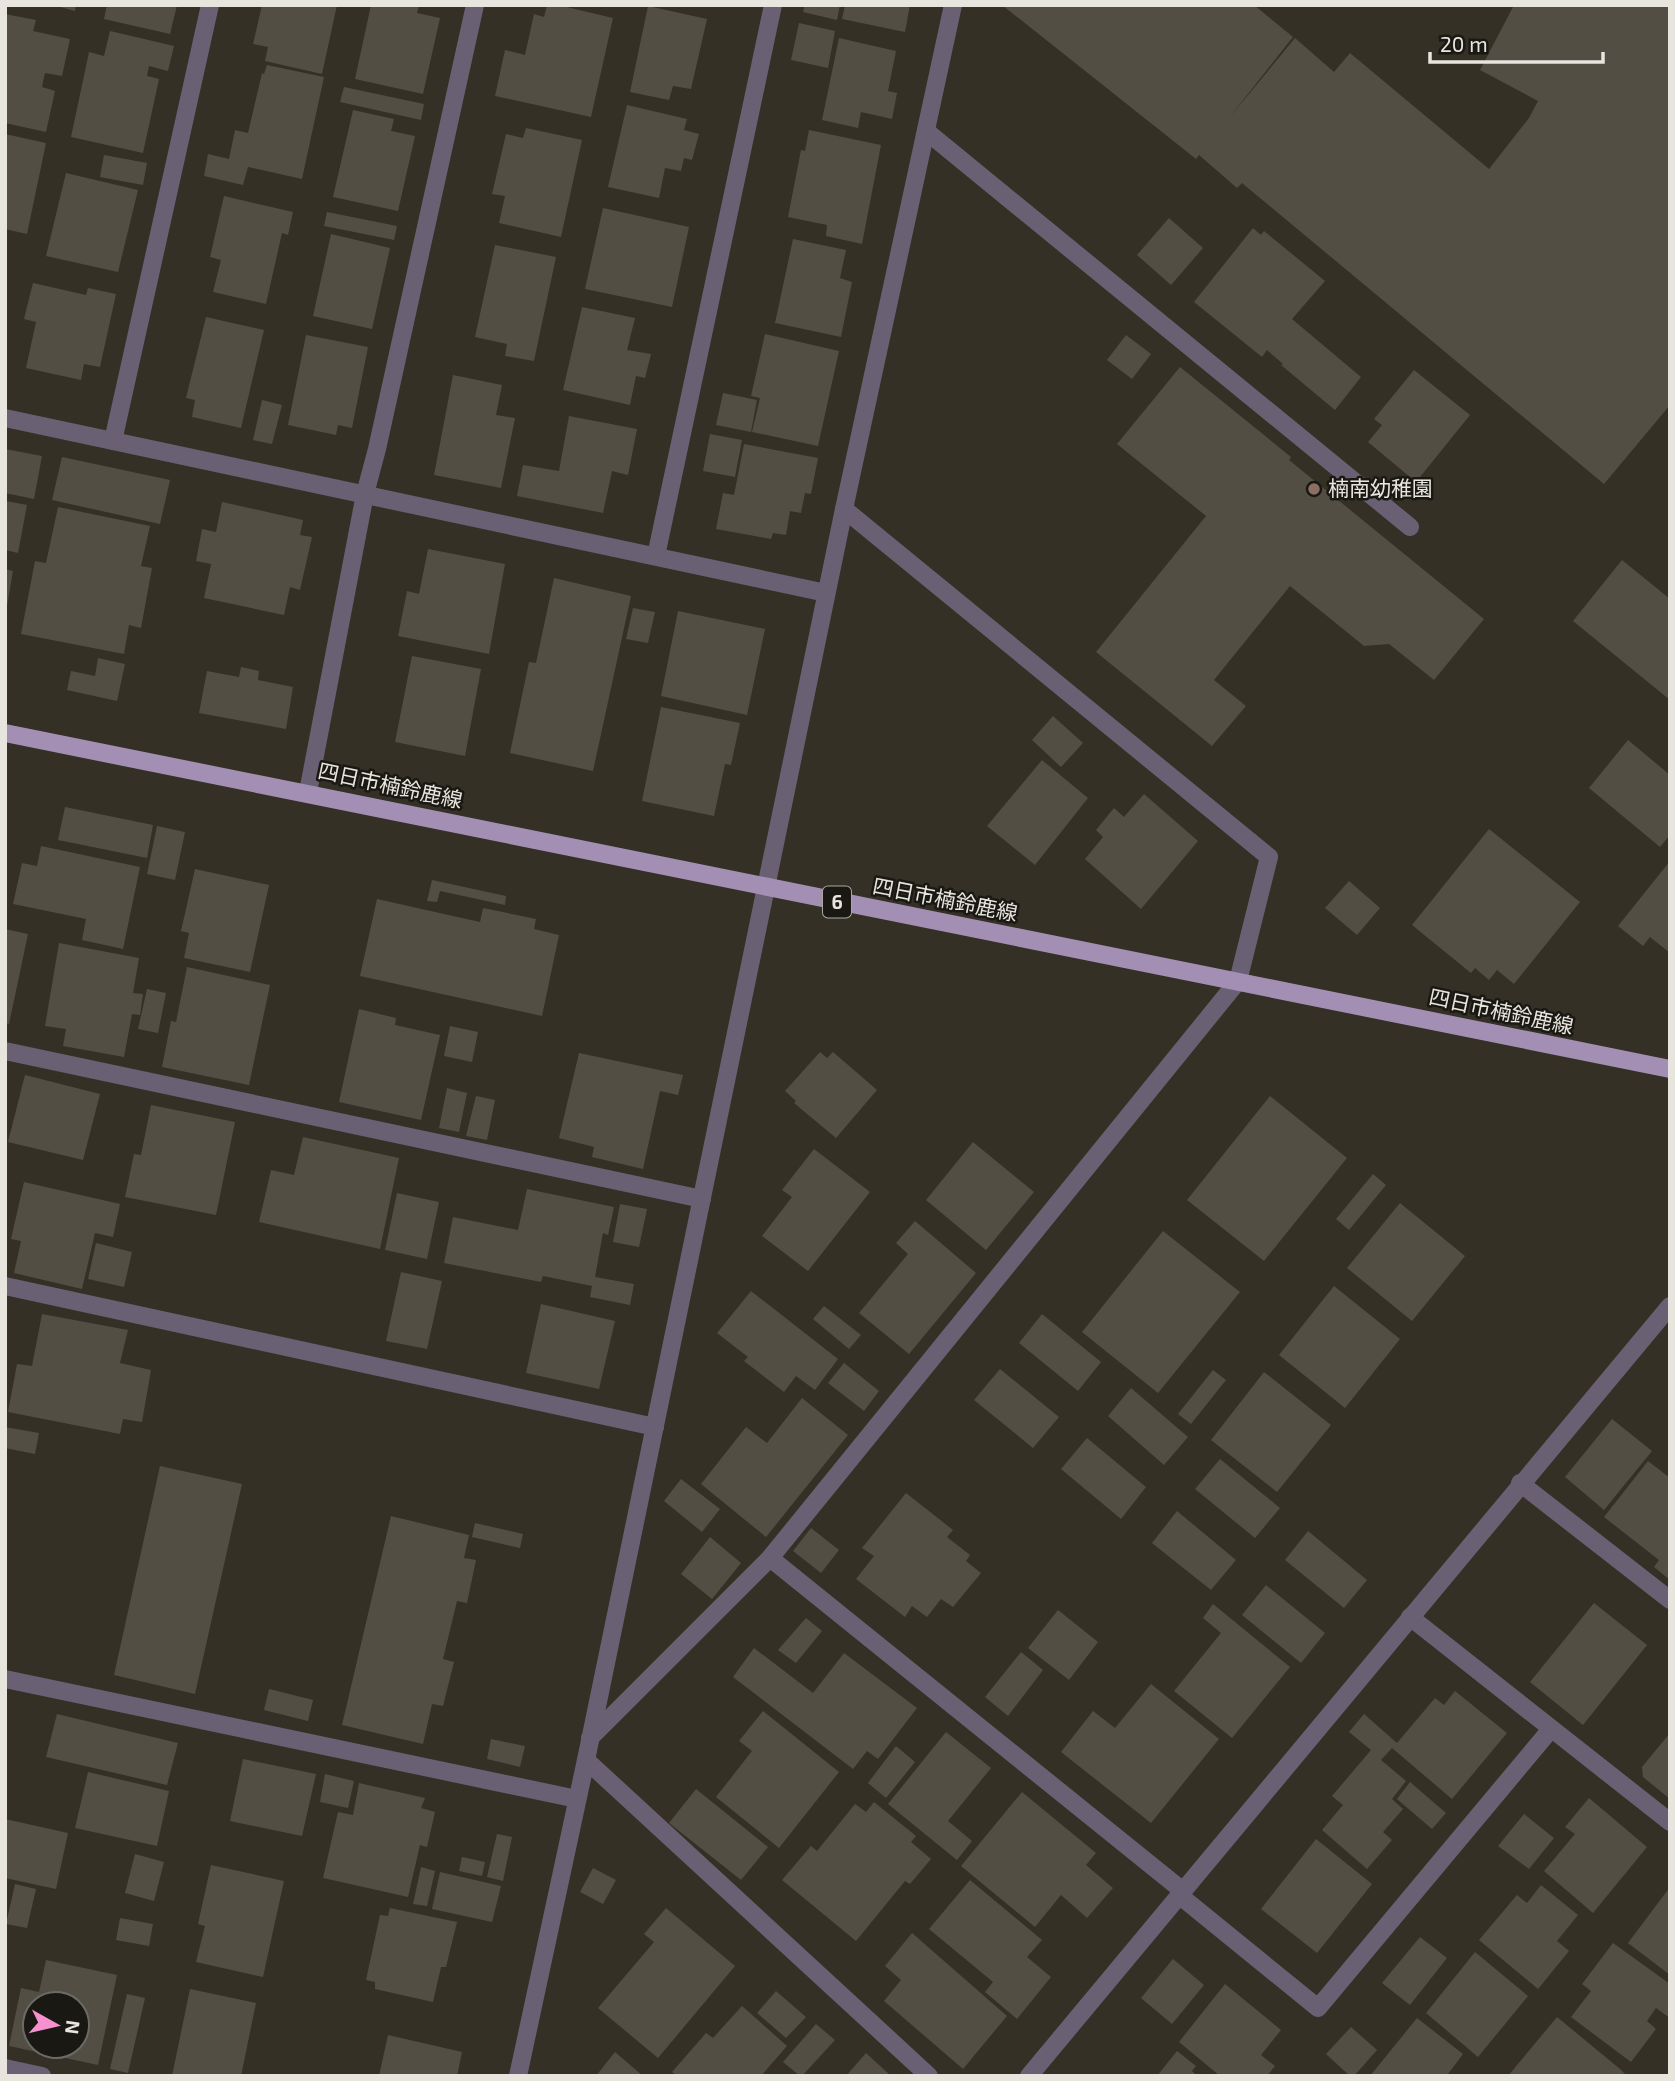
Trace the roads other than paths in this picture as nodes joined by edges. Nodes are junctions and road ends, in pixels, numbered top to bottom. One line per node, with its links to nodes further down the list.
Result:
1 (210, 5): 7 (street)
2 (475, 5): 8 (street)
3 (773, 5): 11 (street)
4 (953, 5): 5 (street)
5 (926, 131): 9 (street); 10 (street)
6 (5, 418): 7 (street)
7 (113, 441): 8 (street)
8 (365, 494): 11 (street); 14 (street)
9 (844, 509): 12 (street); 16 (street)
10 (1410, 527)
11 (656, 556): 12 (street)
12 (826, 593): 15 (street)
13 (5, 733): 14 (main road, 四日市楠鈴鹿線 / 6)
14 (308, 792): 15 (main road, 四日市楠鈴鹿線 / 6)
15 (766, 888): 16 (main road, 四日市楠鈴鹿線 / 6); 19 (street)
16 (1238, 981): 18 (main road, 四日市楠鈴鹿線 / 6); 24 (street)
17 (5, 1051): 19 (street)
18 (1670, 1069)
19 (702, 1199): 22 (street)
20 (5, 1286): 22 (street)
21 (1670, 1306): 23 (street)
22 (655, 1427): 29 (street)
23 (1520, 1483): 25 (street); 26 (street)
24 (770, 1558): 29 (street); 33 (street)
25 (1670, 1600)
26 (1410, 1617): 28 (street); 33 (street)
27 (5, 1679): 31 (street)
28 (1551, 1729): 32 (street); 33 (street)
29 (590, 1738): 30 (street)
30 (586, 1760): 31 (street); 37 (street)
31 (577, 1799): 36 (street)
32 (1670, 1822)
33 (1181, 1893): 38 (street)
34 (5, 2068): 35 (street)
35 (42, 2076)
36 (518, 2076)
37 (929, 2076)
38 (1029, 2076)

